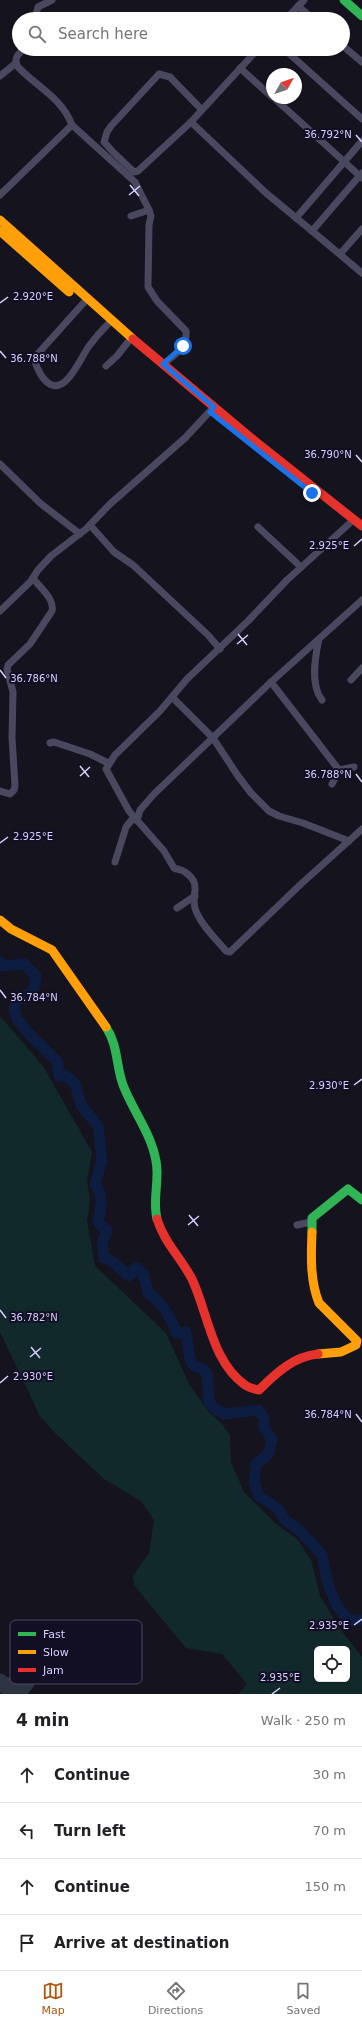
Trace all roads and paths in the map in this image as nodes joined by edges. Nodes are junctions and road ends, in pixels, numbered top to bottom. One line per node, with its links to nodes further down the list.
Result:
1 (52, 0): 6 (street)
2 (344, 0): 9 (main road)
3 (351, 0): 5 (street)
4 (301, 3): 7 (street); 8 (street)
5 (362, 10)
6 (37, 12)
7 (293, 12)
8 (308, 12)
9 (362, 16)
10 (350, 52): 14 (street)
11 (18, 56): 15 (street)
12 (251, 56): 16 (street)
13 (292, 56): 21 (street)
14 (362, 62)
15 (16, 63): 17 (street); 23 (street)
16 (240, 68): 18 (street); 20 (street)
17 (0, 76)
18 (266, 91)
19 (281, 104): 25 (street)
20 (202, 110): 22 (street); 26 (street)
21 (362, 119)
22 (191, 122): 26 (street); 32 (street)
23 (72, 125): 28 (street); 29 (street)
24 (362, 141): 25 (street)
25 (344, 161): 27 (street); 32 (street)
26 (134, 172): 28 (street)
27 (361, 176): 36 (street)
28 (135, 182): 30 (street)
29 (0, 195)
30 (149, 210): 31 (street); 42 (street)
31 (131, 216)
32 (296, 218): 36 (street)
33 (0, 220): 39 (main road)
34 (362, 228): 37 (street)
35 (0, 231): 39 (main road)
36 (312, 231): 37 (street)
37 (340, 254): 38 (street)
38 (362, 272)
39 (85, 301): 40 (main road); 40 (street); 42 (main road)
40 (108, 324): 41 (main road)
41 (128, 342): 43 (street); 44 (main road)
42 (163, 364): 44 (main road)
43 (106, 366)
44 (212, 410): 46 (main road); 47 (street); 48 (main road)
45 (0, 464): 51 (street)
46 (350, 523): 50 (main road); 52 (street)
47 (90, 525): 51 (street); 57 (street)
48 (362, 526)
49 (258, 527): 52 (street)
50 (362, 533)
51 (80, 534): 53 (street)
52 (302, 567): 57 (street)
53 (33, 578): 55 (street); 59 (street)
54 (362, 600): 56 (street)
55 (0, 610)
56 (319, 639): 62 (street); 64 (street)
57 (220, 649): 63 (street)
58 (362, 668): 61 (street)
59 (7, 669): 60 (street); 71 (street)
60 (0, 674)
61 (351, 680)
62 (271, 682): 65 (street); 69 (street)
63 (172, 697): 65 (street); 67 (street)
64 (322, 700)
65 (213, 738): 72 (street); 74 (street)
66 (50, 743): 67 (street)
67 (108, 763): 72 (street)
68 (354, 767): 69 (street)
69 (340, 770): 70 (street)
70 (332, 784)
71 (0, 791)
72 (135, 819): 75 (street); 76 (street)
73 (362, 829): 74 (street)
74 (349, 841): 76 (street)
75 (116, 862)
76 (195, 896): 77 (street)
77 (177, 908)
78 (0, 920): 80 (main road)
79 (362, 1200): 80 (main road)
80 (311, 1222): 81 (street)
81 (297, 1225)

